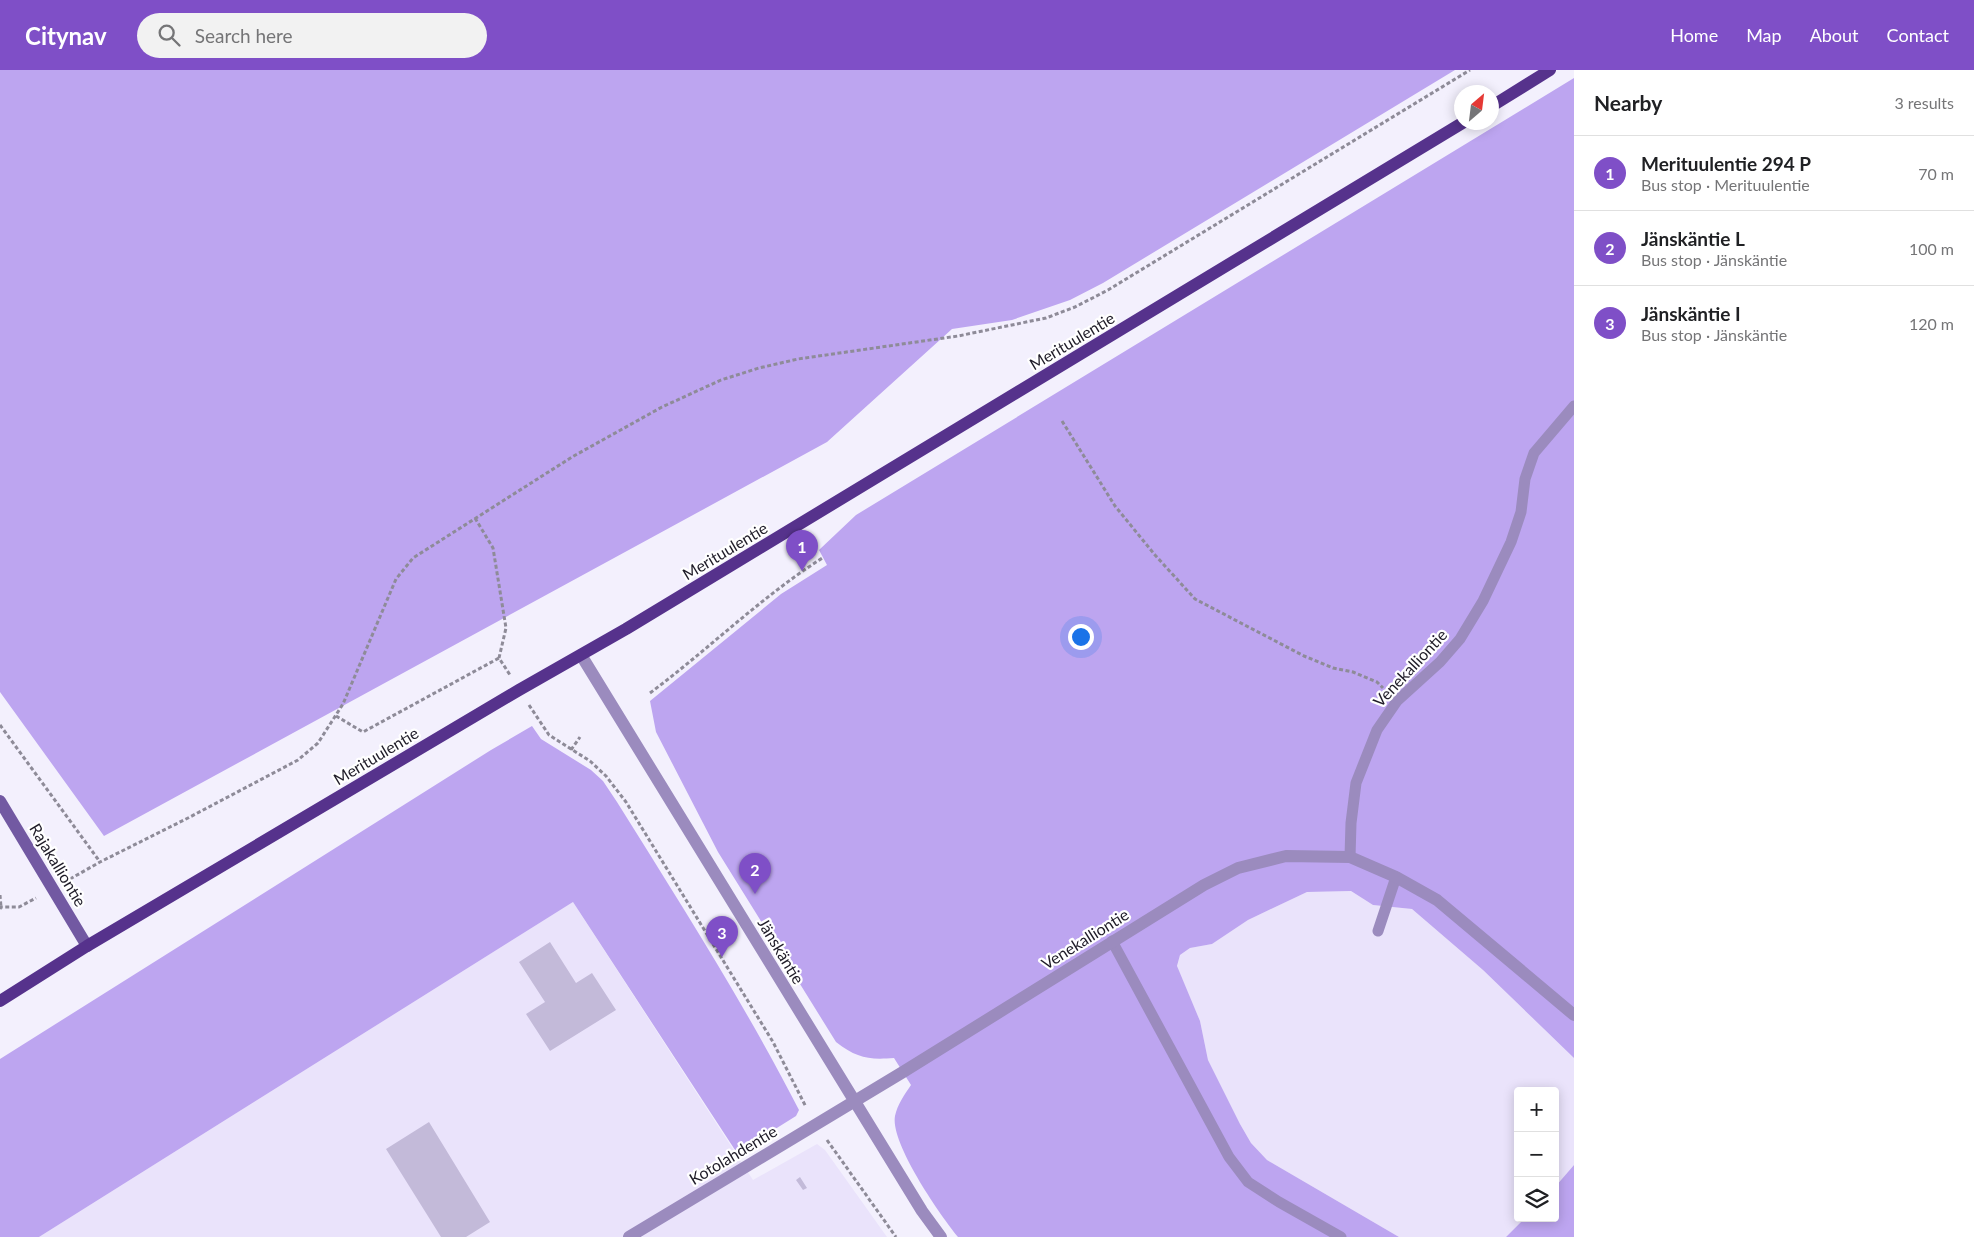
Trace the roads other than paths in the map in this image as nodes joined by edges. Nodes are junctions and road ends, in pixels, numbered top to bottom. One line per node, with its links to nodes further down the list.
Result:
1 (1550, 70): 2 (main road)
2 (1499, 102)
3 (1454, 128): 5 (main road, Merituulentie)
4 (1574, 406): 7 (lane, Venekalliontie)
5 (581, 655): 11 (main road, Merituulentie); 14 (street, Jänskäntie)
6 (0, 801): 11 (street, Rajakalliontie)
7 (1350, 857): 8 (street, Venekalliontie); 10 (street, Venekalliontie)
8 (1396, 877): 9 (lane); 13 (street, Venekalliontie)
9 (1378, 932)
10 (1112, 941): 14 (street, Venekalliontie); 17 (lane)
11 (87, 946): 12 (main road, Merituulentie)
12 (0, 1001)
13 (1574, 1015)
14 (854, 1101): 15 (street, Kotolahdentie); 16 (street, Jänskäntie)
15 (630, 1237)
16 (941, 1237)
17 (1342, 1237)

